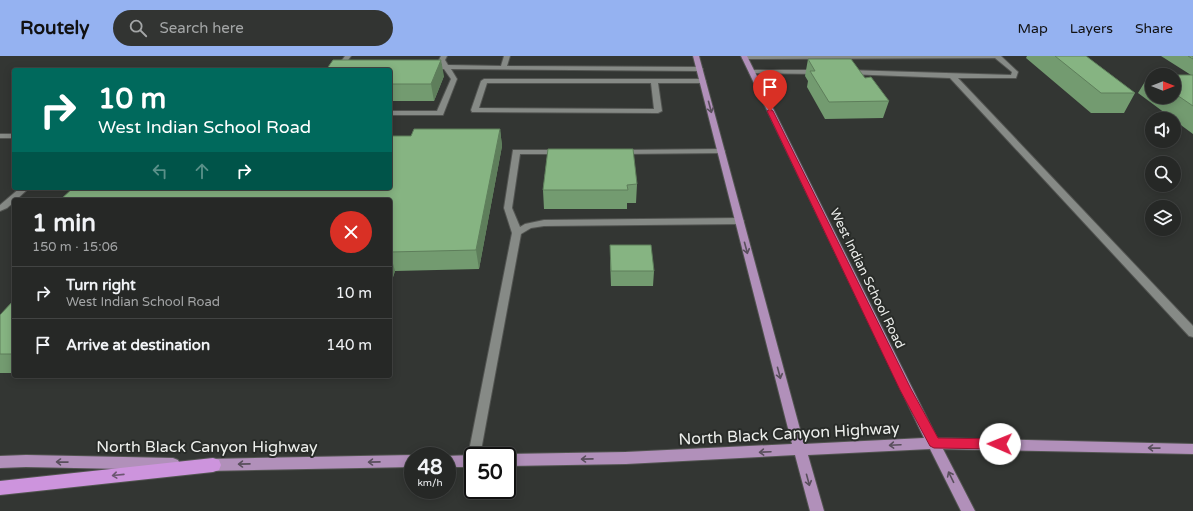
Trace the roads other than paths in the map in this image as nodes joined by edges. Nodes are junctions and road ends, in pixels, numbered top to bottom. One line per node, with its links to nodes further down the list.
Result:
1 (348, 56): 9 (lane)
2 (444, 56): 10 (lane)
3 (507, 56): 11 (lane)
4 (696, 56): 12 (main road)
5 (997, 56): 6 (lane); 16 (lane)
6 (745, 57): 13 (main road, West Indian School Road)
7 (348, 67): 9 (lane)
8 (424, 67): 10 (lane)
9 (339, 68)
10 (446, 68): 11 (lane); 19 (lane)
11 (503, 68): 12 (lane)
12 (700, 69): 18 (main road)
13 (752, 72): 14 (lane); 32 (main road, West Indian School Road)
14 (827, 72)
15 (842, 72): 16 (lane)
16 (952, 76): 31 (lane)
17 (654, 81): 17 (lane); 18 (lane)
18 (703, 81): 22 (main road, one-way to 22)
19 (392, 113)
20 (0, 136): 21 (lane)
21 (12, 136)
22 (721, 151): 24 (lane); 29 (main road)
23 (570, 152): 30 (lane)
24 (609, 152)
25 (23, 190): 26 (lane)
26 (13, 198)
27 (12, 199): 28 (lane)
28 (0, 208)
29 (740, 222): 30 (lane); 35 (main road, one-way to 35)
30 (517, 234): 33 (lane)
31 (1193, 333)
32 (934, 443): 34 (main road, North Black Canyon Highway, one-way to 32); 35 (main road, North Black Canyon Highway, one-way to 35); 42 (main road, West Indian School Road, one-way to 32)
33 (476, 447)
34 (1193, 448)
35 (800, 450): 36 (main road, North Black Canyon Highway, one-way to 36); 41 (main road, one-way to 41)
36 (516, 460)
37 (0, 462): 39 (main road, North Black Canyon Highway, one-way to 37)
38 (404, 462): 39 (main road, North Black Canyon Highway, one-way to 39)
39 (213, 465): 40 (highway, one-way to 40)
40 (0, 488)
41 (817, 510)
42 (968, 511)

